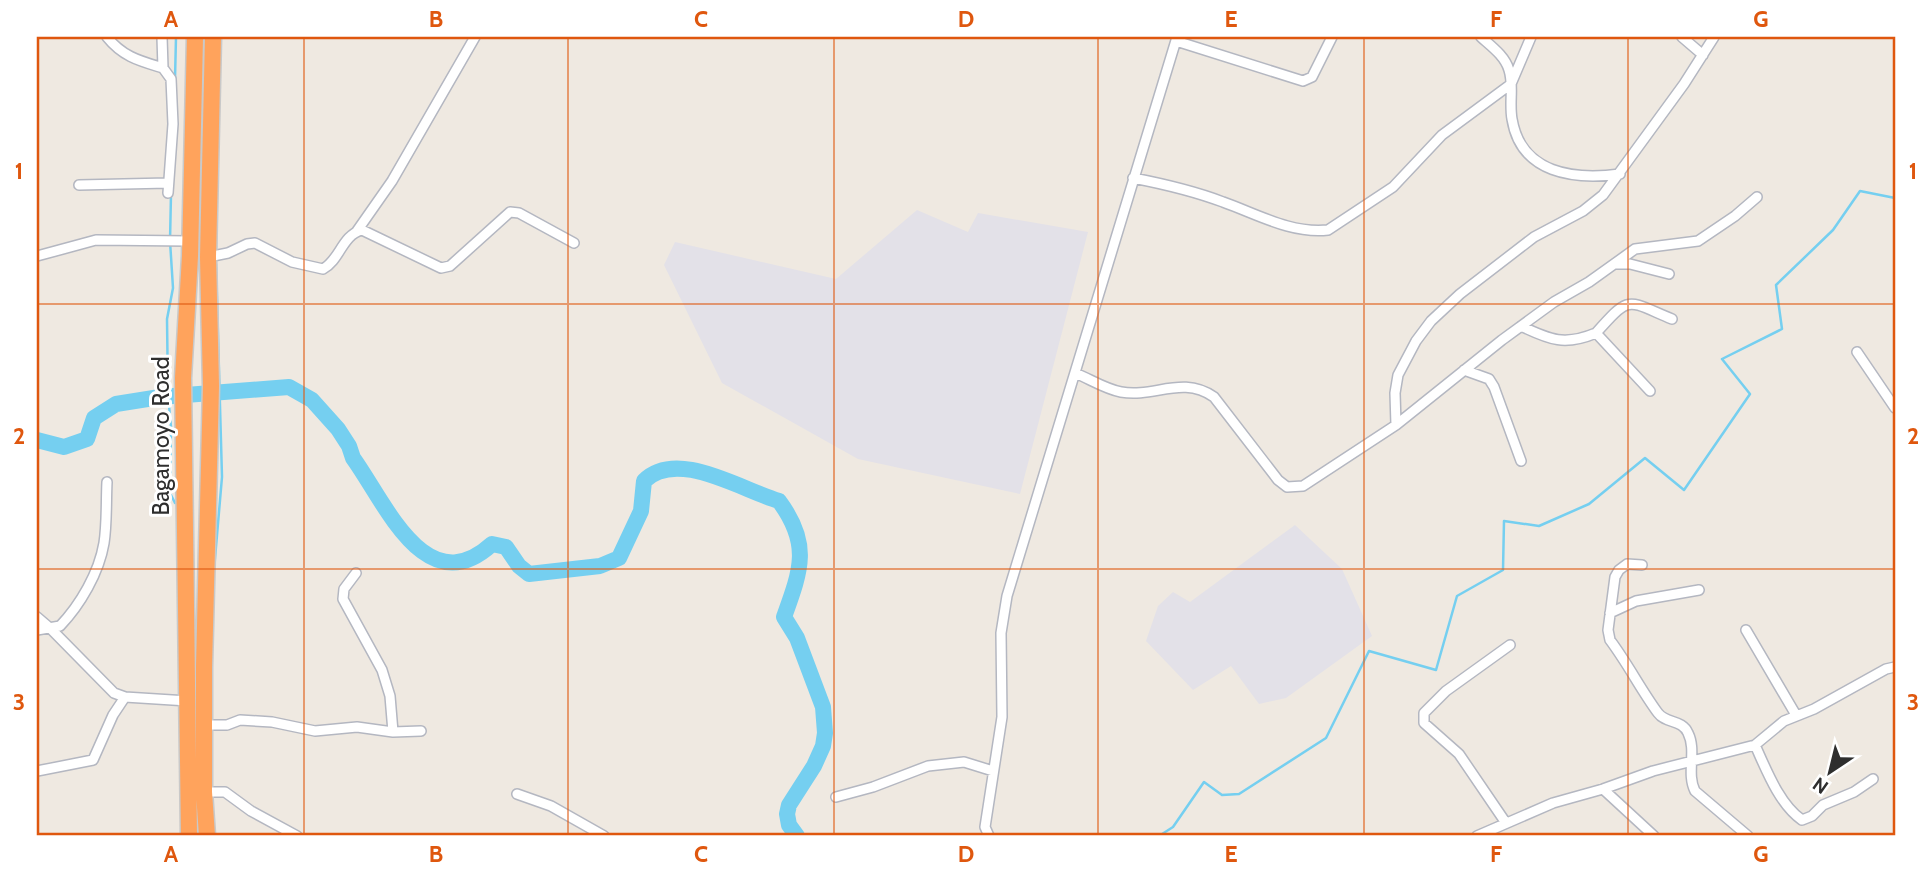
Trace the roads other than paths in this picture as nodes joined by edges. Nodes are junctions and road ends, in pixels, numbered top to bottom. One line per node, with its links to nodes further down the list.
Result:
1 (107, 37): 13 (street)
2 (162, 37): 13 (street)
3 (195, 37): 20 (highway, Bagamoyo Road)
4 (213, 37): 24 (highway, Bagamoyo Road)
5 (475, 37): 19 (street)
6 (1332, 37): 11 (street)
7 (1481, 37): 14 (street)
8 (1531, 37): 14 (street)
9 (1682, 37): 12 (street)
10 (1714, 37): 12 (street)
11 (1176, 39): 16 (street)
12 (1703, 55): 15 (street)
13 (163, 68): 17 (street)
14 (1511, 84): 15 (street); 16 (street)
15 (1620, 174): 35 (street)
16 (1133, 178): 32 (street)
17 (79, 184)
18 (1757, 197): 25 (street)
19 (357, 231): 21 (street); 24 (street)
20 (189, 241): 23 (street); 49 (highway, Bagamoyo Road)
21 (574, 243)
22 (37, 244): 23 (street)
23 (39, 255)
24 (208, 257): 50 (highway, Bagamoyo Road)
25 (1614, 264): 26 (street); 28 (street)
26 (1669, 274)
27 (1672, 319): 29 (street)
28 (1521, 326): 29 (street); 31 (street)
29 (1596, 333): 33 (street)
30 (1857, 352): 34 (street)
31 (1464, 370): 35 (street); 36 (street)
32 (1075, 373): 35 (street); 58 (street)
33 (1650, 391)
34 (1895, 408)
35 (1396, 425)
36 (1521, 461)
37 (107, 482): 43 (street)
38 (1642, 565): 41 (street)
39 (356, 573): 54 (street)
40 (1699, 590): 41 (street)
41 (1610, 613): 56 (street)
42 (37, 617): 43 (street)
43 (51, 629): 44 (street); 48 (street)
44 (37, 630)
45 (1746, 630): 51 (street)
46 (1510, 645): 64 (street)
47 (1895, 667): 51 (street)
48 (125, 697): 49 (street); 57 (street)
49 (186, 701): 50 (street); 65 (highway, Bagamoyo Road)
50 (204, 702): 52 (highway, Bagamoyo Road)
51 (1796, 715): 55 (street)
52 (204, 725): 54 (street); 61 (highway, Bagamoyo Road)
53 (421, 731): 54 (street)
54 (393, 732)
55 (1755, 745): 56 (street); 59 (street)
56 (1690, 762): 60 (street); 72 (street)
57 (37, 771)
58 (993, 771): 63 (street); 69 (street)
59 (1873, 779)
60 (1603, 789): 64 (street); 71 (street)
61 (204, 792): 66 (highway, Bagamoyo Road); 67 (street)
62 (517, 794): 68 (street)
63 (836, 797)
64 (1506, 822): 70 (street)
65 (190, 836)
66 (207, 836)
67 (297, 836)
68 (604, 836)
69 (989, 836)
70 (1477, 836)
71 (1654, 836)
72 (1748, 836)

